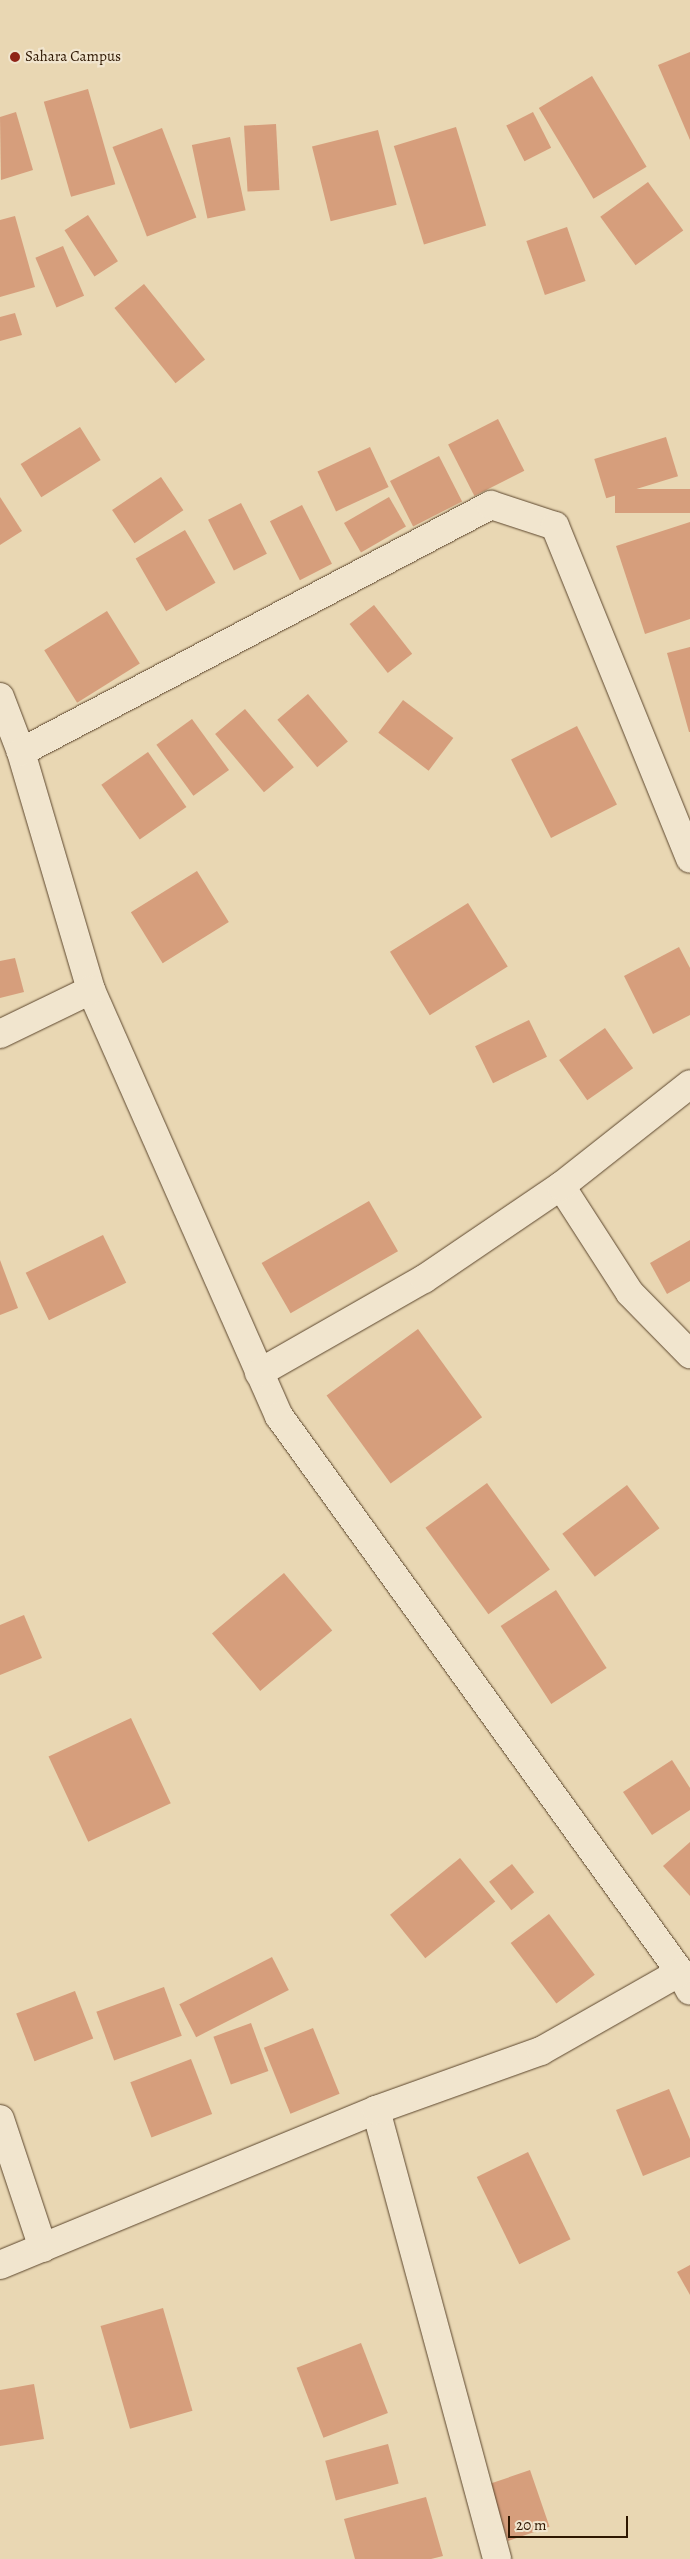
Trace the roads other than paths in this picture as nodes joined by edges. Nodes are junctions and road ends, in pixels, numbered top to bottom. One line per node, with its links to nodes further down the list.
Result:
1 (0, 697): 2 (street)
2 (21, 752): 3 (street); 4 (street)
3 (690, 859)
4 (91, 990): 5 (street); 9 (street)
5 (0, 1034)
6 (690, 1084): 7 (street)
7 (562, 1186): 8 (street); 9 (street)
8 (690, 1354)
9 (259, 1373): 10 (street)
10 (685, 1981): 11 (street)
11 (376, 2110): 13 (street); 15 (street)
12 (0, 2119): 13 (street)
13 (43, 2248): 14 (street)
14 (0, 2265)
15 (497, 2559)

